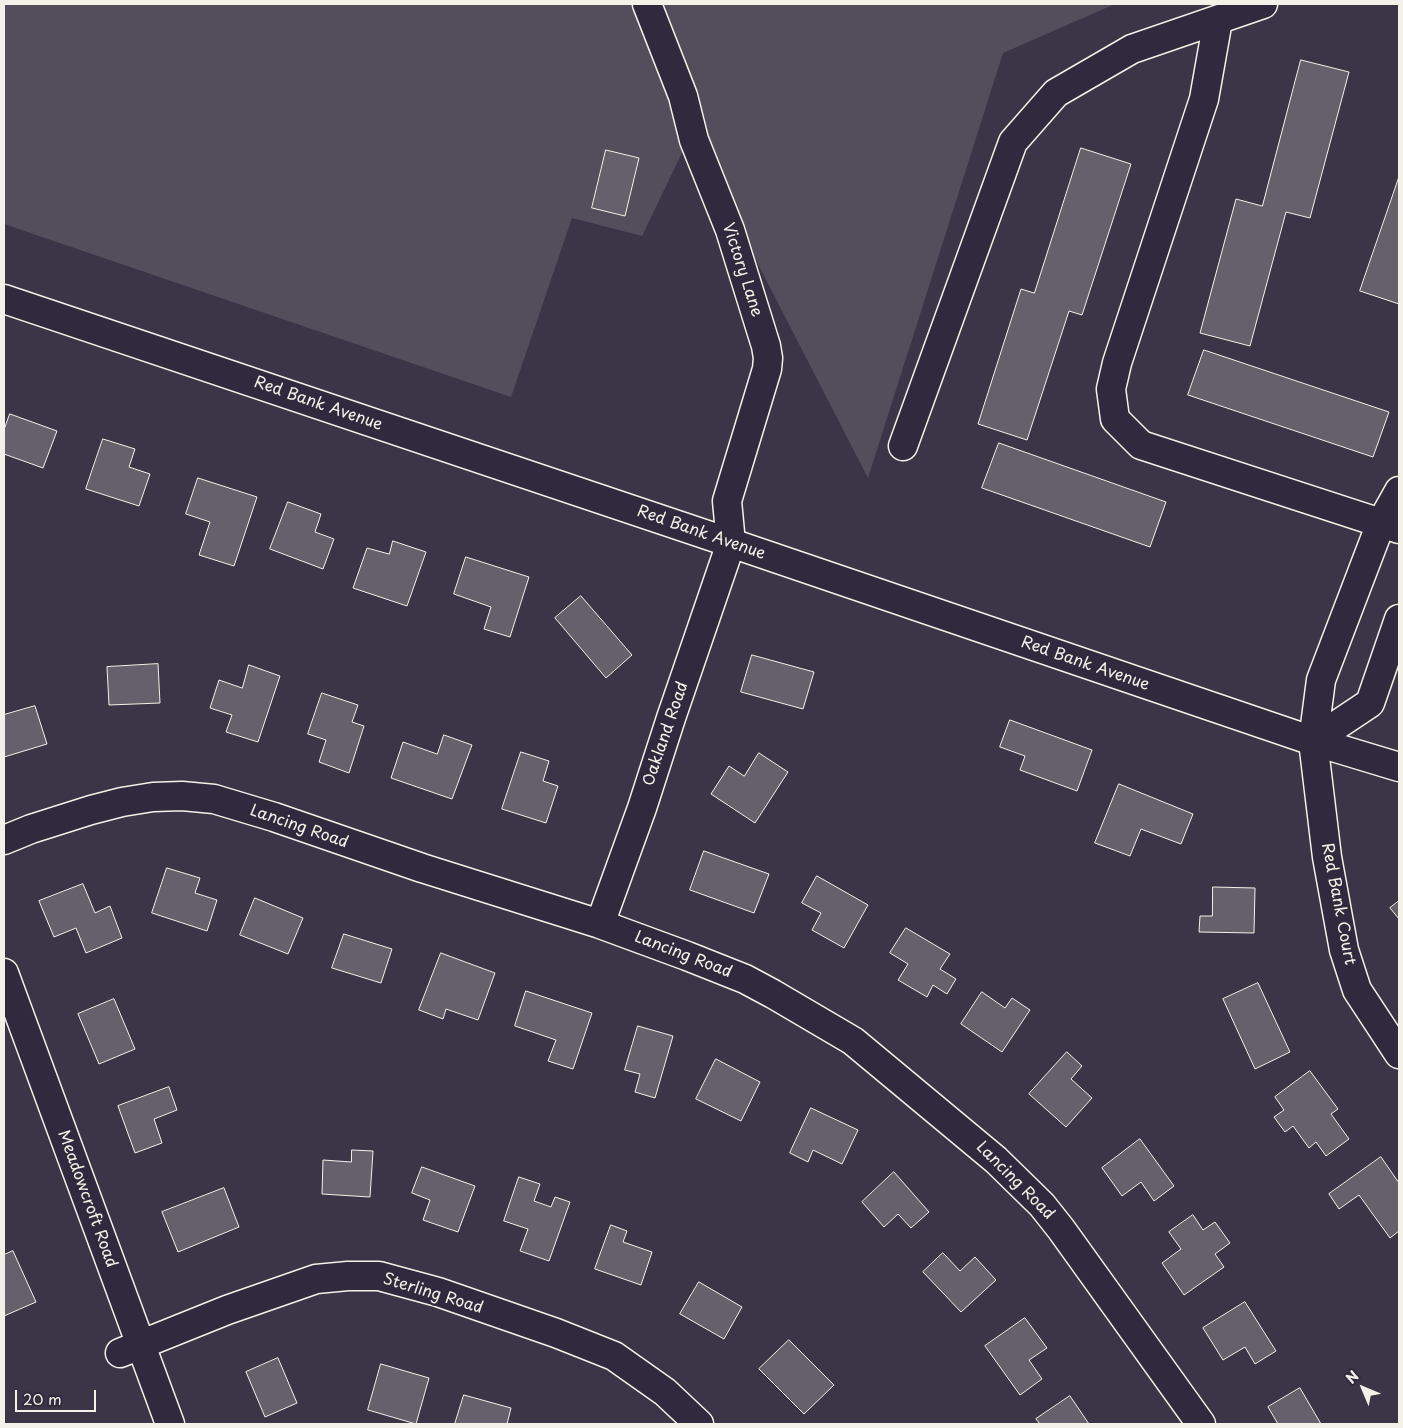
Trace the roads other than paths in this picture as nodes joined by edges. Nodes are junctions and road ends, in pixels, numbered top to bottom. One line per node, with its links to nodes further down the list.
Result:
1 (647, 4): 8 (street, Victory Lane)
2 (1263, 4): 3 (street)
3 (1218, 20): 5 (street); 7 (street)
4 (4, 298): 8 (street, Red Bank Avenue)
5 (903, 446)
6 (1399, 491): 7 (street, Red Bank Court)
7 (1390, 526): 10 (street, Red Bank Court)
8 (731, 543): 10 (street, Red Bank Avenue); 13 (street, Oakland Road)
9 (1399, 619): 10 (street)
10 (1313, 742): 11 (street, Red Bank Avenue); 15 (street, Red Bank Court)
11 (1399, 767)
12 (4, 840): 13 (street, Lancing Road)
13 (600, 924): 19 (street, Lancing Road)
14 (4, 973): 16 (street, Meadowcroft Road)
15 (1399, 1054)
16 (130, 1349): 17 (street, Meadowcroft Road); 18 (street, Sterling Road)
17 (170, 1424)
18 (699, 1424)
19 (1201, 1424)

